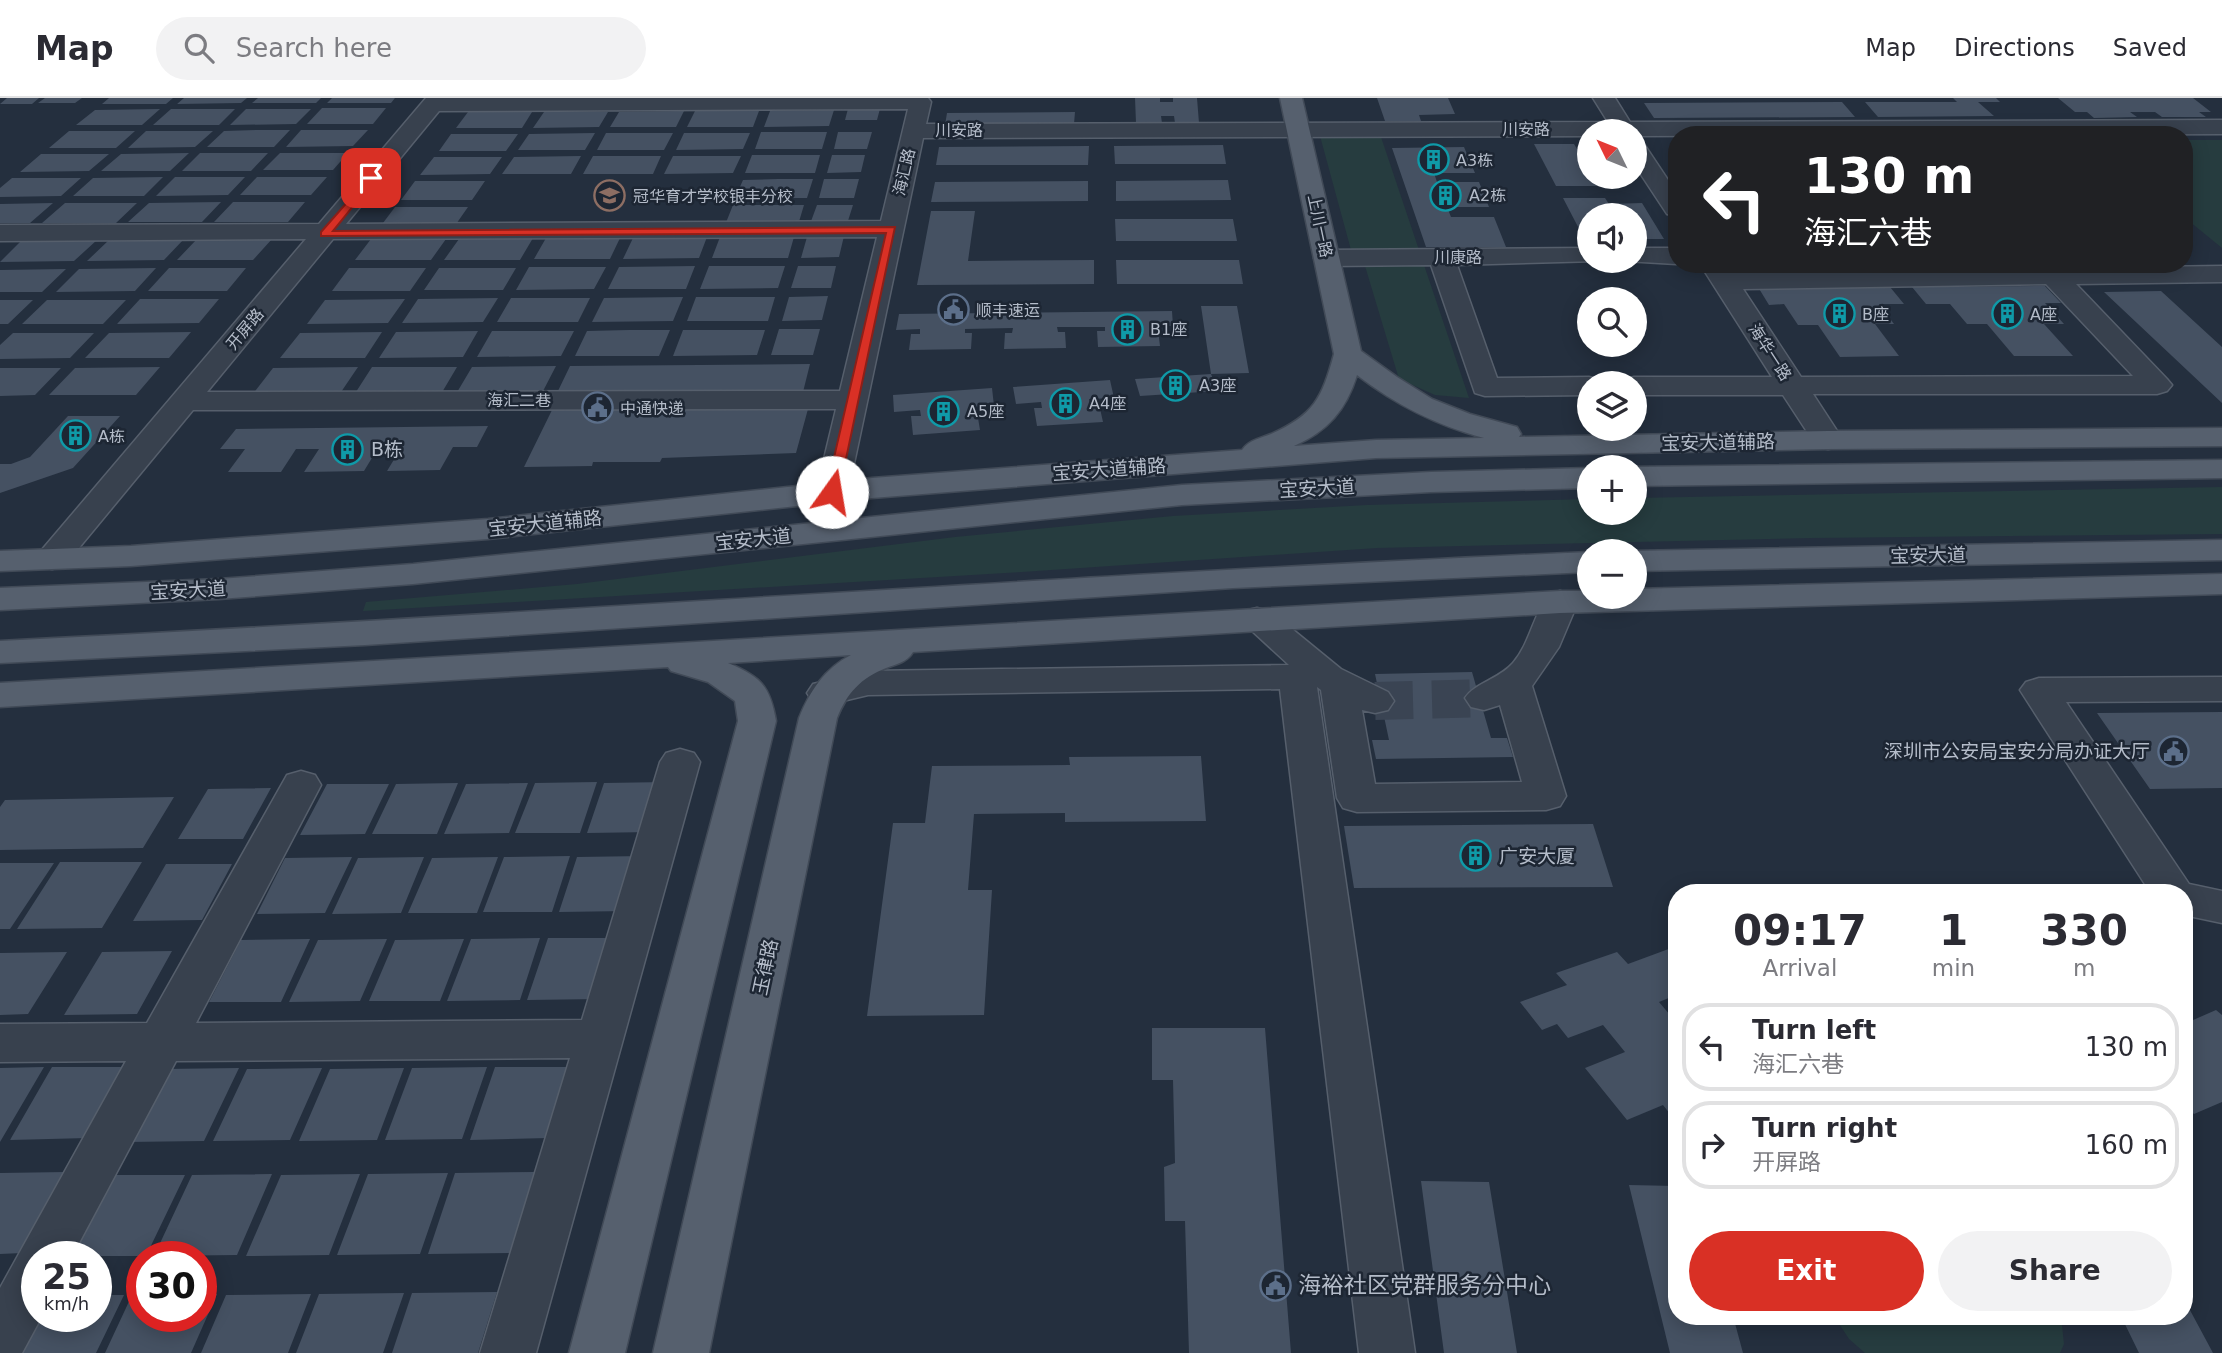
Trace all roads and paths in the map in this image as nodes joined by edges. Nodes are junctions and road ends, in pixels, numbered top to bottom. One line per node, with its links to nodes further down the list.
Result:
1 (1292, 98): 9 (main road, 上川一路)
2 (1604, 98): 6 (street)
3 (684, 100): 4 (street); 5 (street)
4 (920, 100): 10 (street, 海汇路)
5 (436, 101): 18 (street, 开屏路)
6 (1618, 119)
7 (2193, 127): 8 (street, 川安路)
8 (2222, 127)
9 (1298, 130): 10 (street, 川安路); 11 (street, 川安路); 23 (main road, 上川一路)
10 (914, 131): 16 (street, 海汇路)
11 (1577, 134)
12 (1668, 134): 13 (street, 川安路)
13 (1647, 135)
14 (1647, 164): 15 (street)
15 (1668, 197)
16 (891, 229): 18 (street); 32 (street, 海汇路)
17 (0, 233): 18 (street)
18 (324, 234): 33 (street, 开屏路)
19 (1577, 256): 22 (street, 川康路)
20 (1647, 256): 21 (street)
21 (1668, 256)
22 (1441, 257): 23 (street, 川康路); 29 (street)
23 (1327, 258): 28 (main road, 上川一路)
24 (1719, 273): 31 (street, 海华一路)
25 (1802, 273): 27 (street)
26 (2222, 274): 27 (street)
27 (2053, 276): 31 (street)
28 (1348, 354): 36 (main road); 37 (main road, 上川一路)
29 (1577, 386)
30 (1647, 386): 31 (street)
31 (1793, 386): 35 (street, 海华一路)
32 (853, 400): 33 (street, 海汇二巷); 41 (street, 海汇路)
33 (184, 401): 45 (street, 开屏路)
34 (2222, 437): 35 (main road, 宝安大道辅路)
35 (1828, 440): 36 (main road, 宝安大道辅路)
36 (1556, 445): 37 (main road, 宝安大道辅路)
37 (1237, 459): 41 (main road, 宝安大道辅路)
38 (2222, 469): 39 (main road)
39 (1647, 476)
40 (1577, 478): 49 (main road, 宝安大道)
41 (832, 492): 43 (main road, 宝安大道辅路)
42 (2222, 551): 44 (main road, 宝安大道)
43 (131, 556): 45 (main road, 宝安大道辅路); 49 (main road)
44 (1713, 558): 47 (main road, 宝安大道); 51 (main road)
45 (51, 559): 46 (main road, 宝安大道辅路)
46 (0, 561)
47 (1647, 561)
48 (1577, 563): 55 (main road)
49 (413, 573): 52 (main road, 宝安大道)
50 (2222, 584): 51 (main road)
51 (2075, 586): 53 (main road)
52 (0, 599)
53 (1560, 602): 54 (main road); 59 (street)
54 (1257, 619): 56 (main road); 59 (street)
55 (365, 634): 57 (main road); 60 (main road)
56 (926, 642): 58 (main road); 62 (main road)
57 (0, 652)
58 (651, 657): 60 (main road); 77 (main road)
59 (1339, 685): 64 (street)
60 (120, 688): 63 (main road)
61 (2222, 689): 67 (street)
62 (826, 693): 78 (main road, 玉律路); 79 (street)
63 (0, 695)
64 (1375, 701)
65 (680, 762): 70 (street)
66 (302, 785): 71 (street)
67 (2167, 884)
68 (2193, 900): 69 (street)
69 (2222, 907)
70 (599, 1038): 71 (street); 76 (street)
71 (162, 1042): 72 (street); 73 (street)
72 (0, 1043)
73 (54, 1241)
74 (21, 1302): 75 (street)
75 (0, 1340)
76 (508, 1353)
77 (597, 1353)
78 (681, 1353)
79 (1387, 1353)

